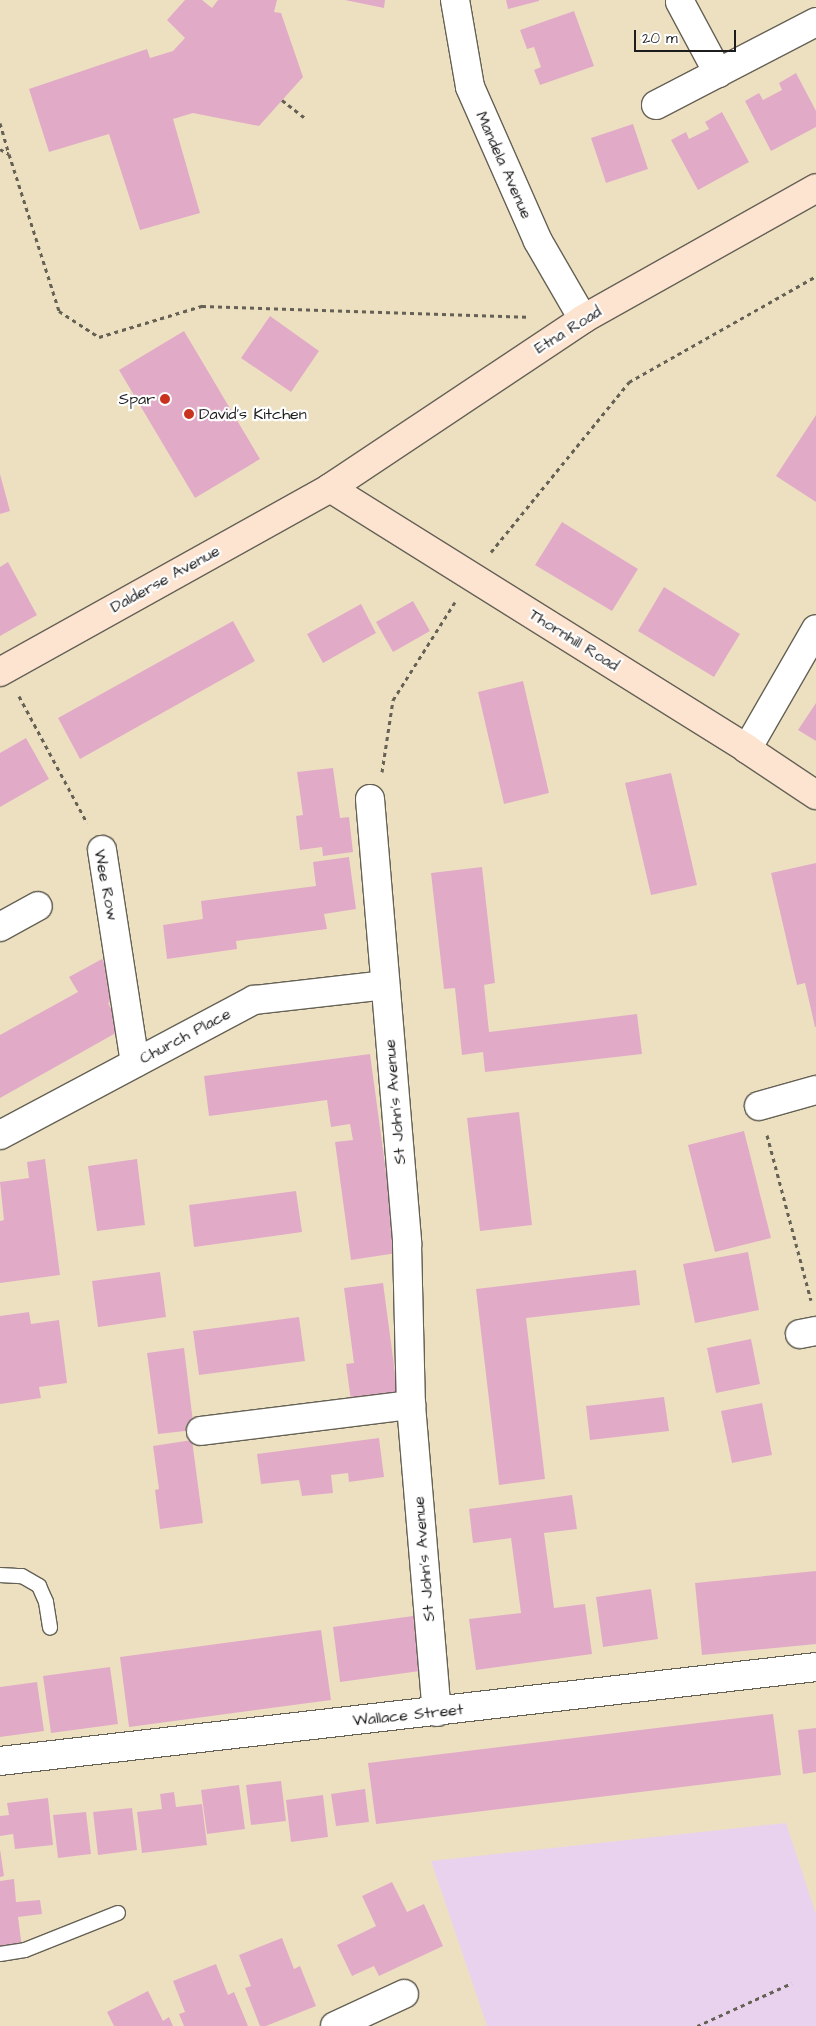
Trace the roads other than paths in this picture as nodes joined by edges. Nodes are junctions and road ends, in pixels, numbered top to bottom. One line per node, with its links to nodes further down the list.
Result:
1 (455, 0): 7 (street, Mandela Avenue)
2 (680, 2): 4 (street)
3 (816, 22): 4 (street)
4 (718, 74): 5 (street)
5 (656, 105)
6 (816, 188): 7 (street, Etna Road)
7 (583, 319): 8 (street, Etna Road)
8 (330, 488): 10 (street, Dalderse Avenue); 11 (street, Thornhill Road)
9 (816, 630): 11 (street)
10 (2, 670)
11 (747, 749): 12 (street, Thornhill Road)
12 (816, 795)
13 (370, 799): 17 (street, St John's Avenue)
14 (102, 850): 18 (street, Wee Row)
15 (38, 906): 16 (street)
16 (0, 927)
17 (385, 985): 18 (street, Church Place); 22 (street, St John's Avenue)
18 (135, 1062): 21 (street, Church Place)
19 (816, 1090): 20 (street)
20 (759, 1106)
21 (0, 1135)
22 (411, 1405): 23 (street); 27 (street, St John's Avenue)
23 (201, 1431)
24 (0, 1575): 25 (lane)
25 (50, 1628)
26 (816, 1667): 27 (street, Wallace Street)
27 (437, 1712): 28 (street, Wallace Street)
28 (0, 1761)
29 (118, 1913): 30 (lane)
30 (0, 1954)
31 (404, 1994): 32 (street)
32 (335, 2026)

